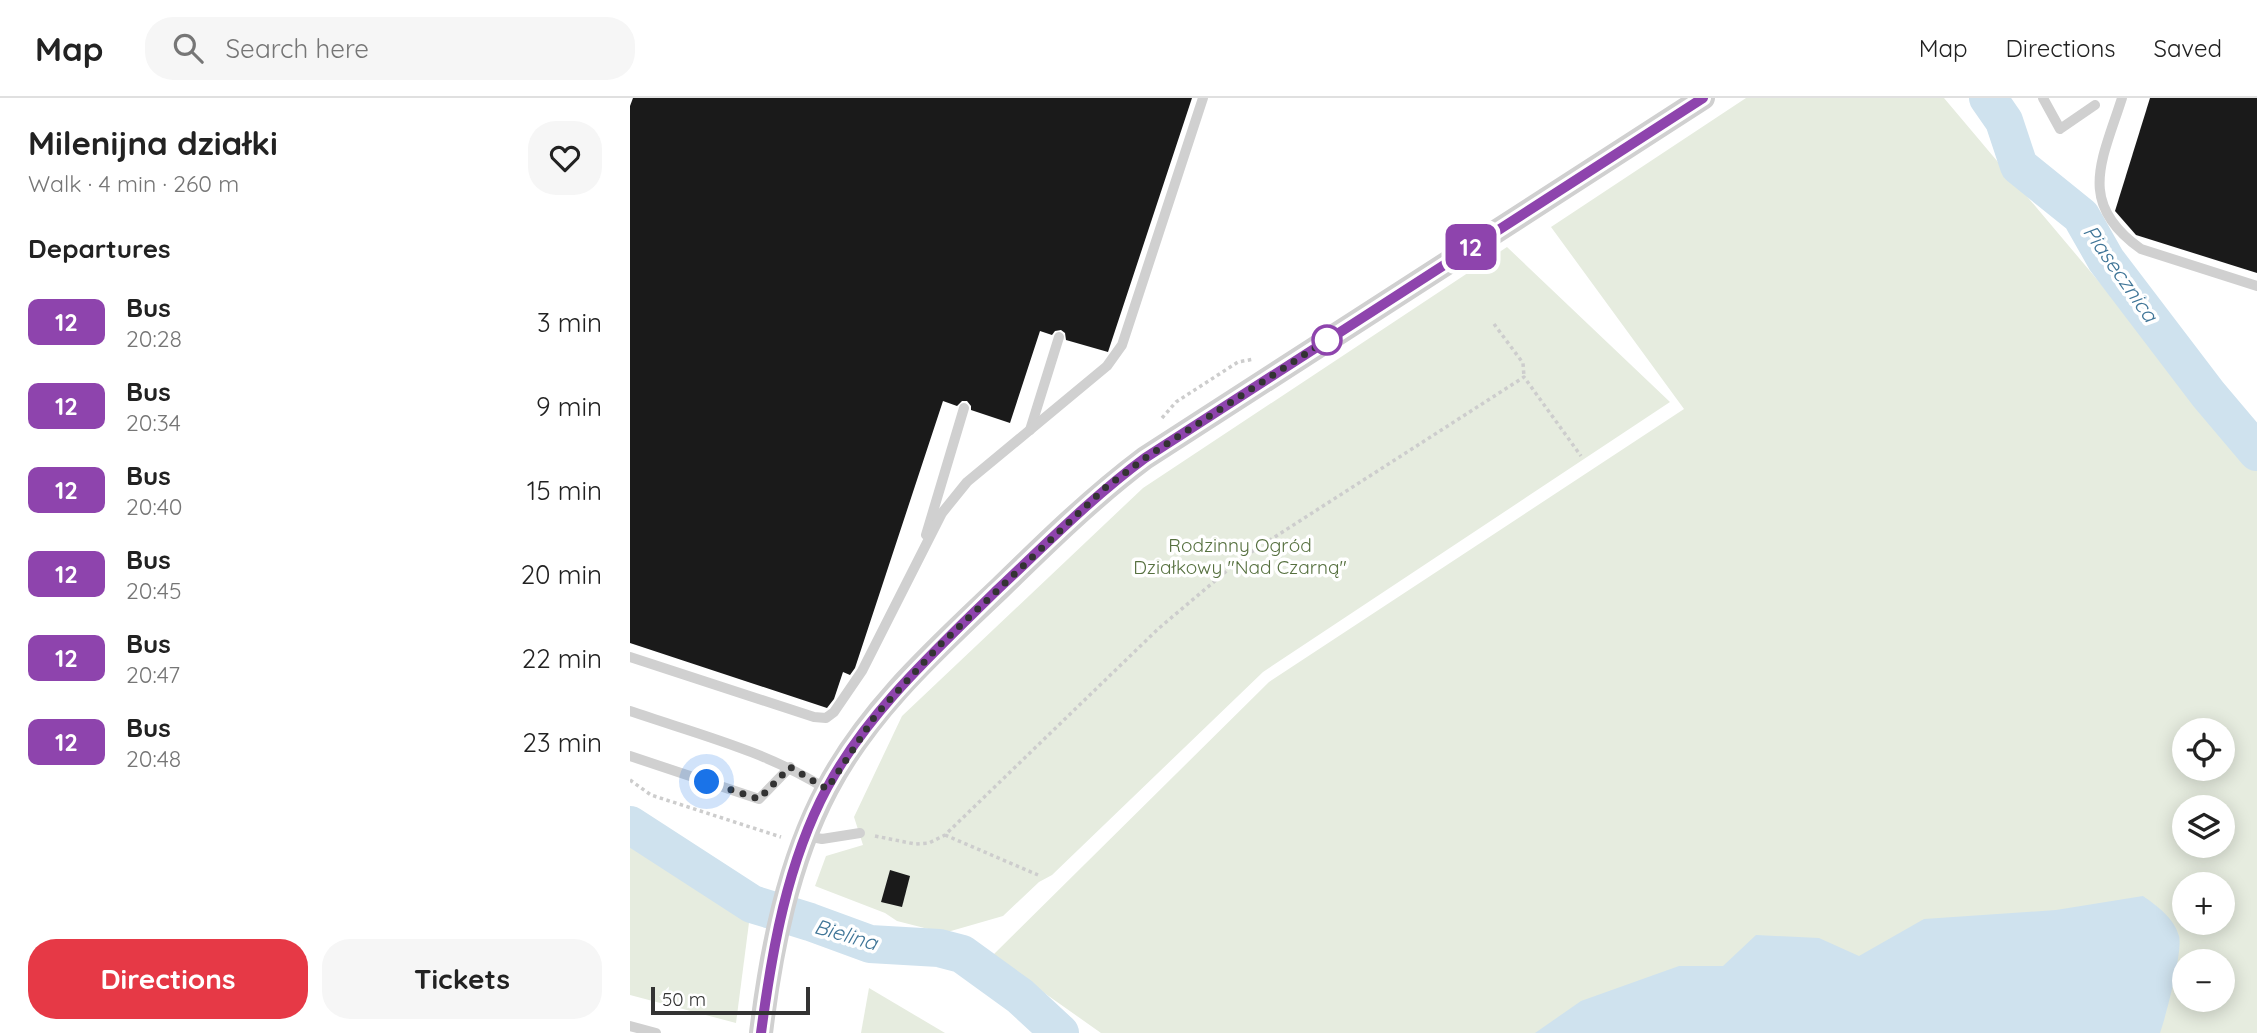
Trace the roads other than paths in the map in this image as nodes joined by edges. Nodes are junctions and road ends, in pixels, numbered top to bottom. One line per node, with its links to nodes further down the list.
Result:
1 (1203, 98): 9 (lane)
2 (1703, 98): 15 (street)
3 (2043, 98): 5 (lane)
4 (2122, 98): 6 (lane)
5 (2095, 105)
6 (2257, 286)
7 (1059, 337): 9 (lane)
8 (964, 408): 10 (lane)
9 (1030, 430): 10 (lane)
10 (919, 560): 11 (lane)
11 (630, 657)
12 (630, 712): 14 (lane)
13 (630, 756): 14 (lane)
14 (790, 767): 15 (lane)
15 (827, 789): 17 (street)
16 (860, 834): 17 (lane)
17 (799, 838): 20 (street)
18 (630, 1026): 19 (lane)
19 (656, 1033)
20 (761, 1033)

